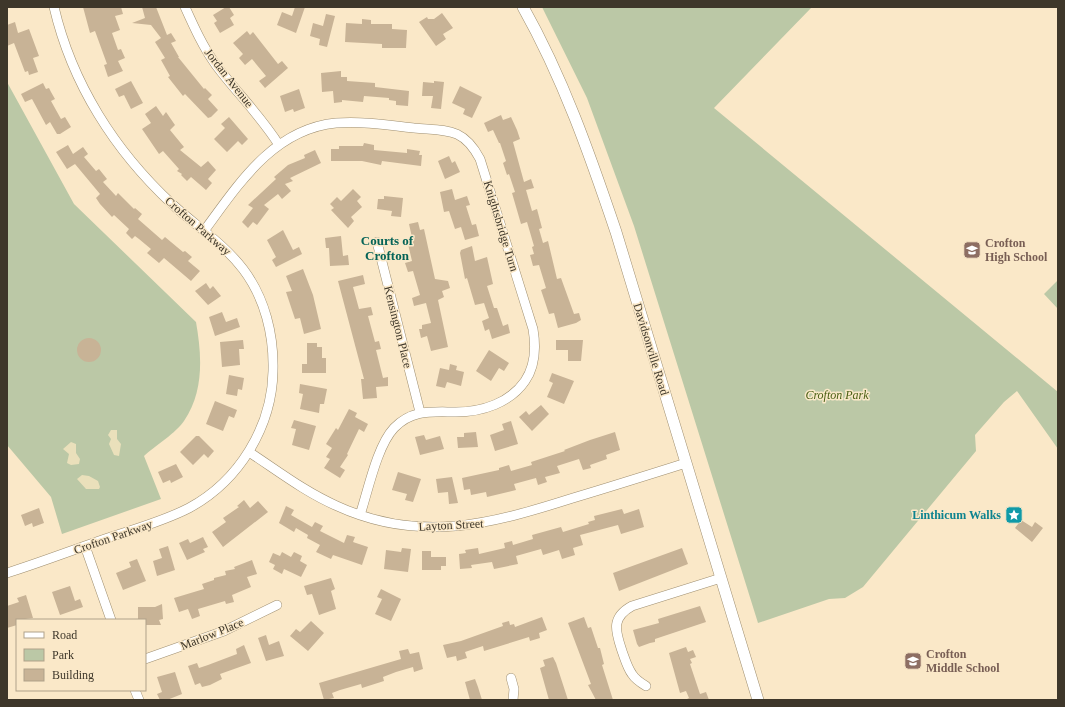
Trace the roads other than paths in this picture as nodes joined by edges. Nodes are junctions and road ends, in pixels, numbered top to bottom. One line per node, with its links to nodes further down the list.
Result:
1 (54, 7): 5 (street, Crofton Parkway)
2 (185, 7): 4 (street, Jordan Avenue)
3 (523, 7): 9 (main road, Davidsonville Road)
4 (279, 145): 5 (street, Knightsbridge Turn); 7 (street, Knightsbridge Turn)
5 (204, 231): 8 (street, Crofton Parkway)
6 (377, 242): 7 (street, Kensington Place)
7 (420, 412): 10 (street, Knightsbridge Turn)
8 (249, 452): 10 (street, Layton Street); 11 (street, Crofton Parkway)
9 (686, 463): 10 (street, Layton Street); 13 (main road, Davidsonville Road)
10 (360, 516)
11 (85, 546): 12 (street, Crofton Parkway); 15 (street)
12 (7, 573)
13 (721, 578): 18 (street); 20 (main road, Davidsonville Road)
14 (277, 605): 16 (street, Marlow Place)
15 (111, 619)
16 (146, 659)
17 (511, 678): 19 (street)
18 (646, 686)
19 (513, 700)
20 (758, 700)

